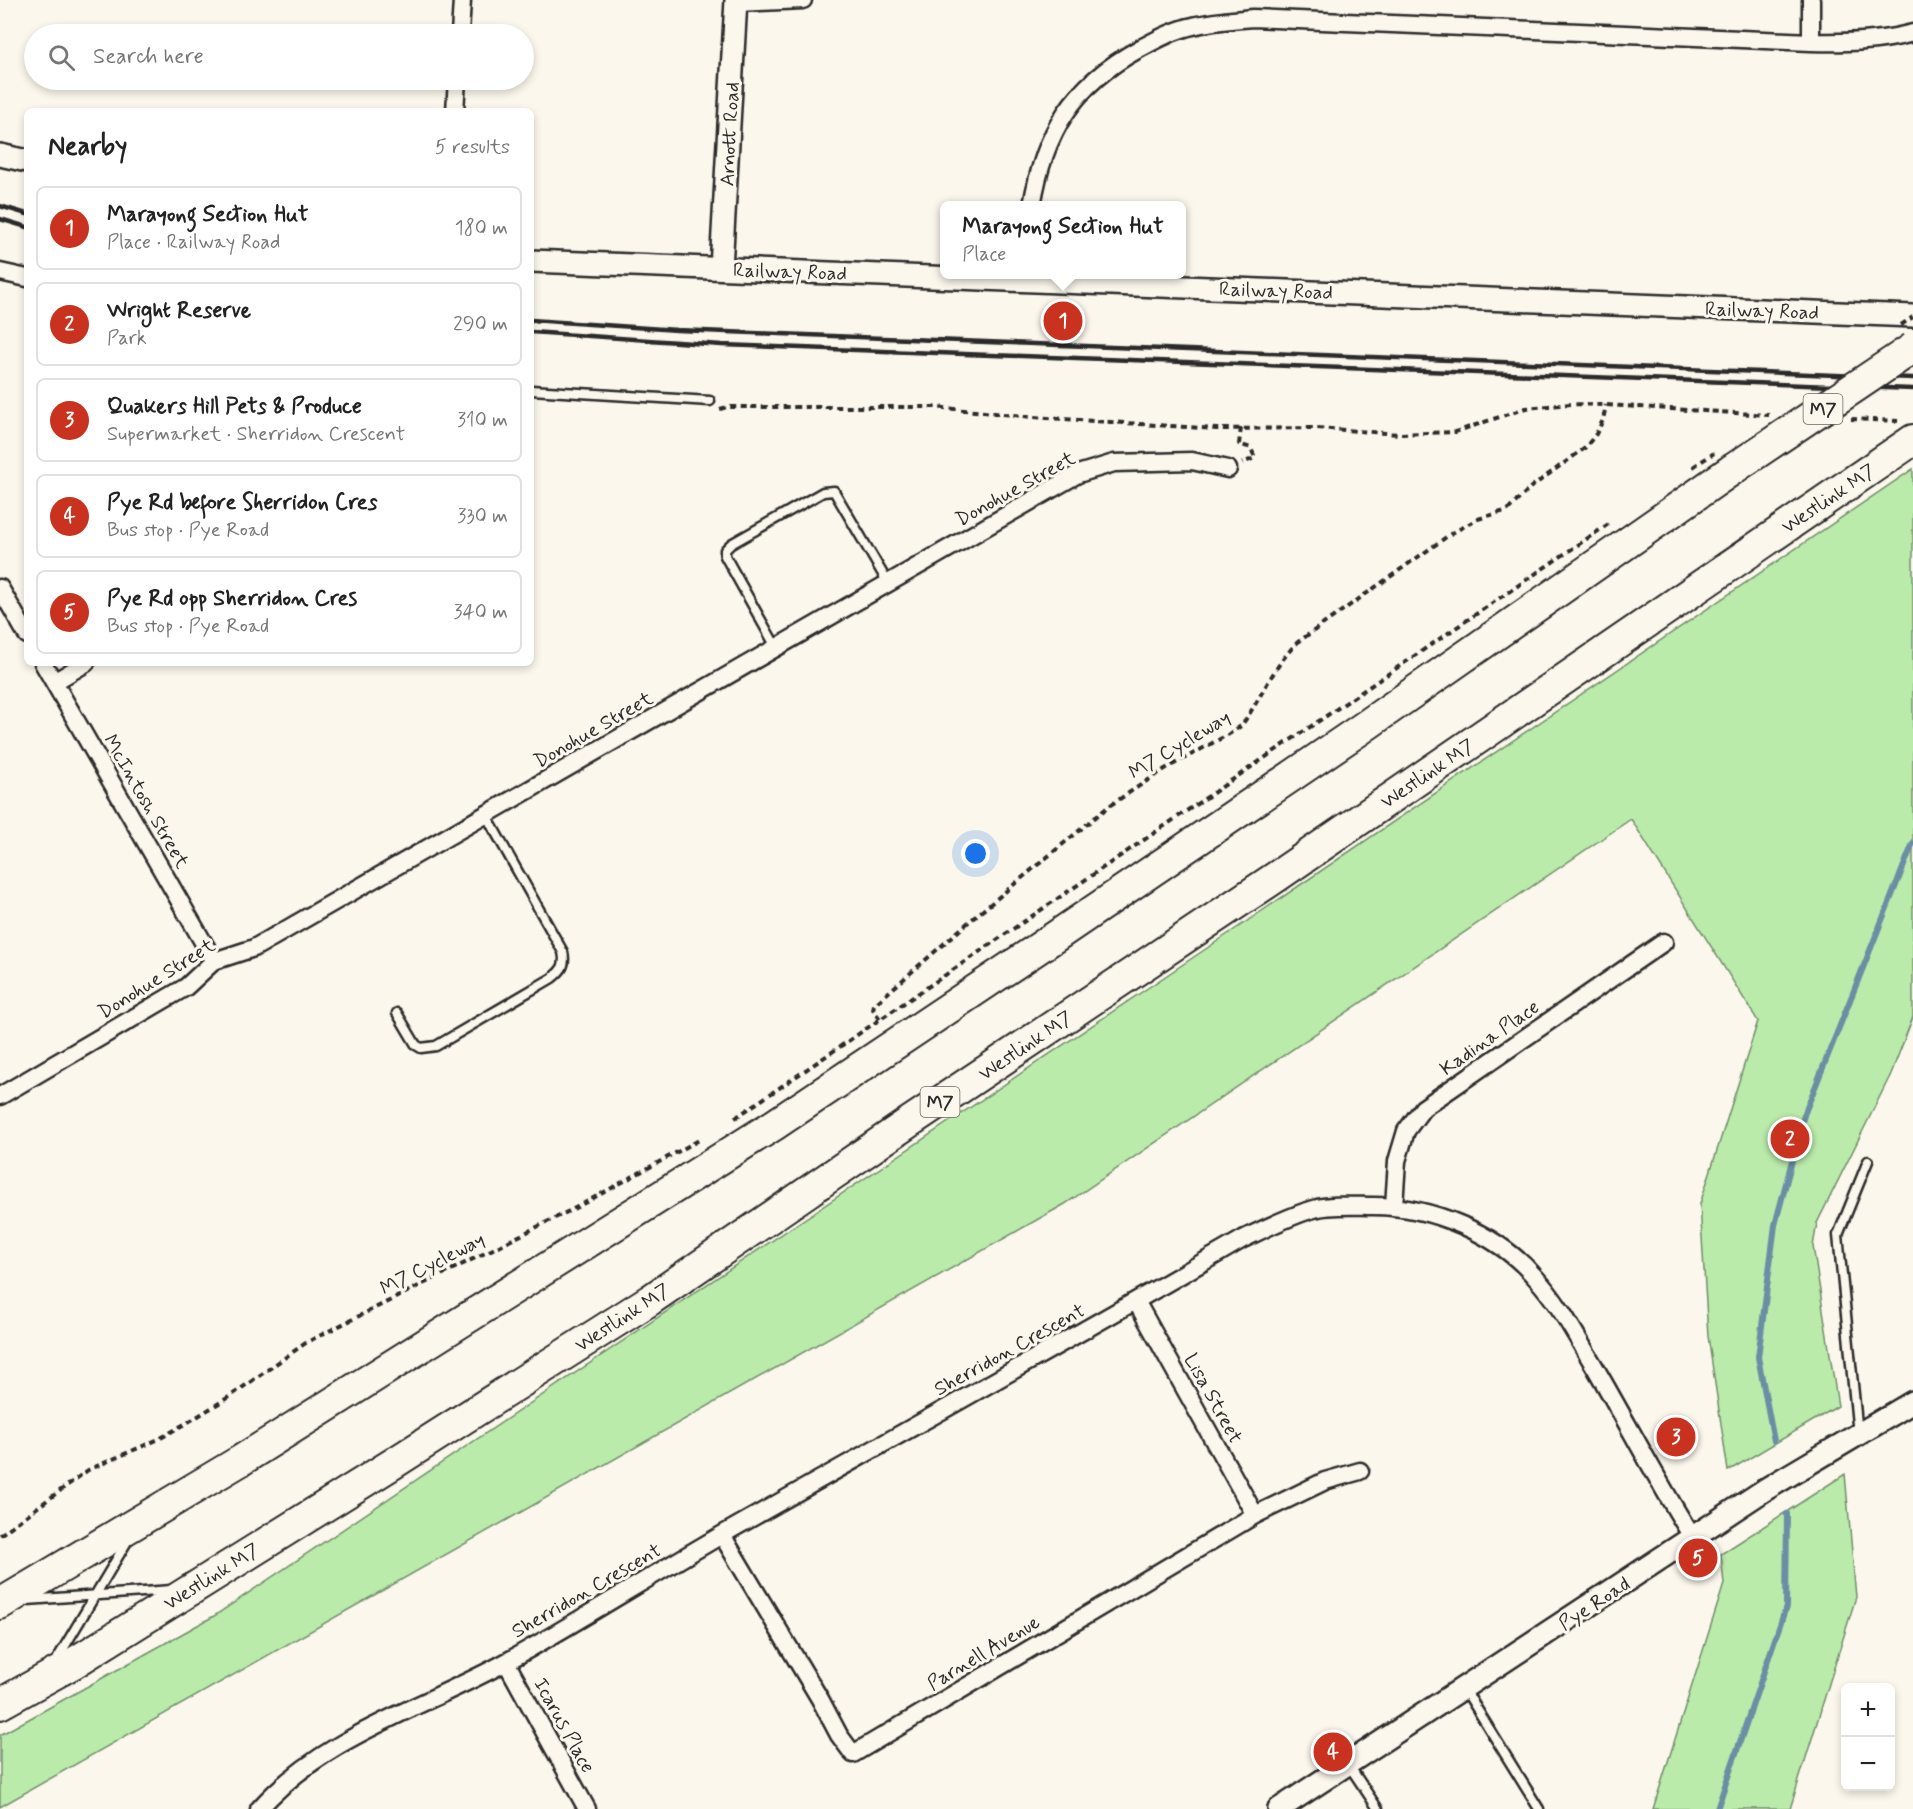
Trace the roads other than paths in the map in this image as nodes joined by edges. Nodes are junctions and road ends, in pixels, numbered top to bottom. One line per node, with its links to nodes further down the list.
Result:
1 (460, 0): 5 (street)
2 (803, 0): 4 (street)
3 (1811, 0): 7 (street)
4 (736, 2): 14 (street, Arnott Road)
5 (460, 24)
6 (1913, 33): 7 (street)
7 (1811, 42): 12 (street)
8 (456, 90): 9 (street)
9 (455, 108)
10 (0, 154): 11 (street)
11 (24, 160)
12 (1033, 201)
13 (534, 261): 14 (street, Railway Road)
14 (721, 268): 16 (street, Railway Road)
15 (0, 272): 17 (street)
16 (940, 274)
17 (24, 277)
18 (1073, 279): 19 (street, Railway Road)
19 (1913, 316)
20 (1913, 348): 44 (highway, M7, bridge)
21 (534, 390): 22 (lane)
22 (710, 401)
23 (1908, 430): 47 (highway, Westlink M7 / M7)
24 (1228, 469): 25 (street, Donohue Street)
25 (888, 584): 28 (street, Donohue Street); 28 (lane)
26 (0, 588): 27 (street)
27 (24, 630)
28 (776, 647): 32 (street, Donohue Street)
29 (45, 666): 31 (street, McIntosh Street)
30 (81, 666): 31 (street)
31 (54, 682): 34 (street, McIntosh Street)
32 (486, 815): 34 (street, Donohue Street); 35 (lane)
33 (1664, 942): 38 (street, Kadina Place)
34 (214, 961): 36 (street, Donohue Street)
35 (397, 1013)
36 (0, 1096)
37 (1868, 1161): 41 (lane)
38 (1394, 1206): 39 (street, Sherridon Crescent); 46 (street, Sherridon Crescent)
39 (1136, 1301): 43 (street, Lisa Street); 45 (street, Sherridon Crescent)
40 (1913, 1402): 41 (street, Pye Road)
41 (1858, 1434): 46 (street, Pye Road)
42 (1360, 1471): 43 (street, Parnell Avenue)
43 (1255, 1515): 45 (street, Parnell Avenue)
44 (139, 1522): 48 (lane); 49 (highway, M7)
45 (722, 1535): 50 (street, Sherridon Crescent)
46 (1693, 1538): 52 (street, Pye Road)
47 (191, 1588): 48 (lane); 51 (highway, Westlink M7 / M7)
48 (95, 1595): 49 (lane); 51 (lane)
49 (1, 1603)
50 (506, 1662): 55 (street, Sherridon Crescent); 56 (street, Icarus Place)
51 (46, 1678): 53 (highway, Westlink M7 / M7)
52 (1464, 1688): 54 (street, Pye Road); 59 (lane)
53 (0, 1704)
54 (1348, 1764): 57 (street, Pye Road); 58 (lane)
55 (259, 1809)
56 (587, 1809)
57 (1279, 1809)
58 (1378, 1809)
59 (1539, 1809)

